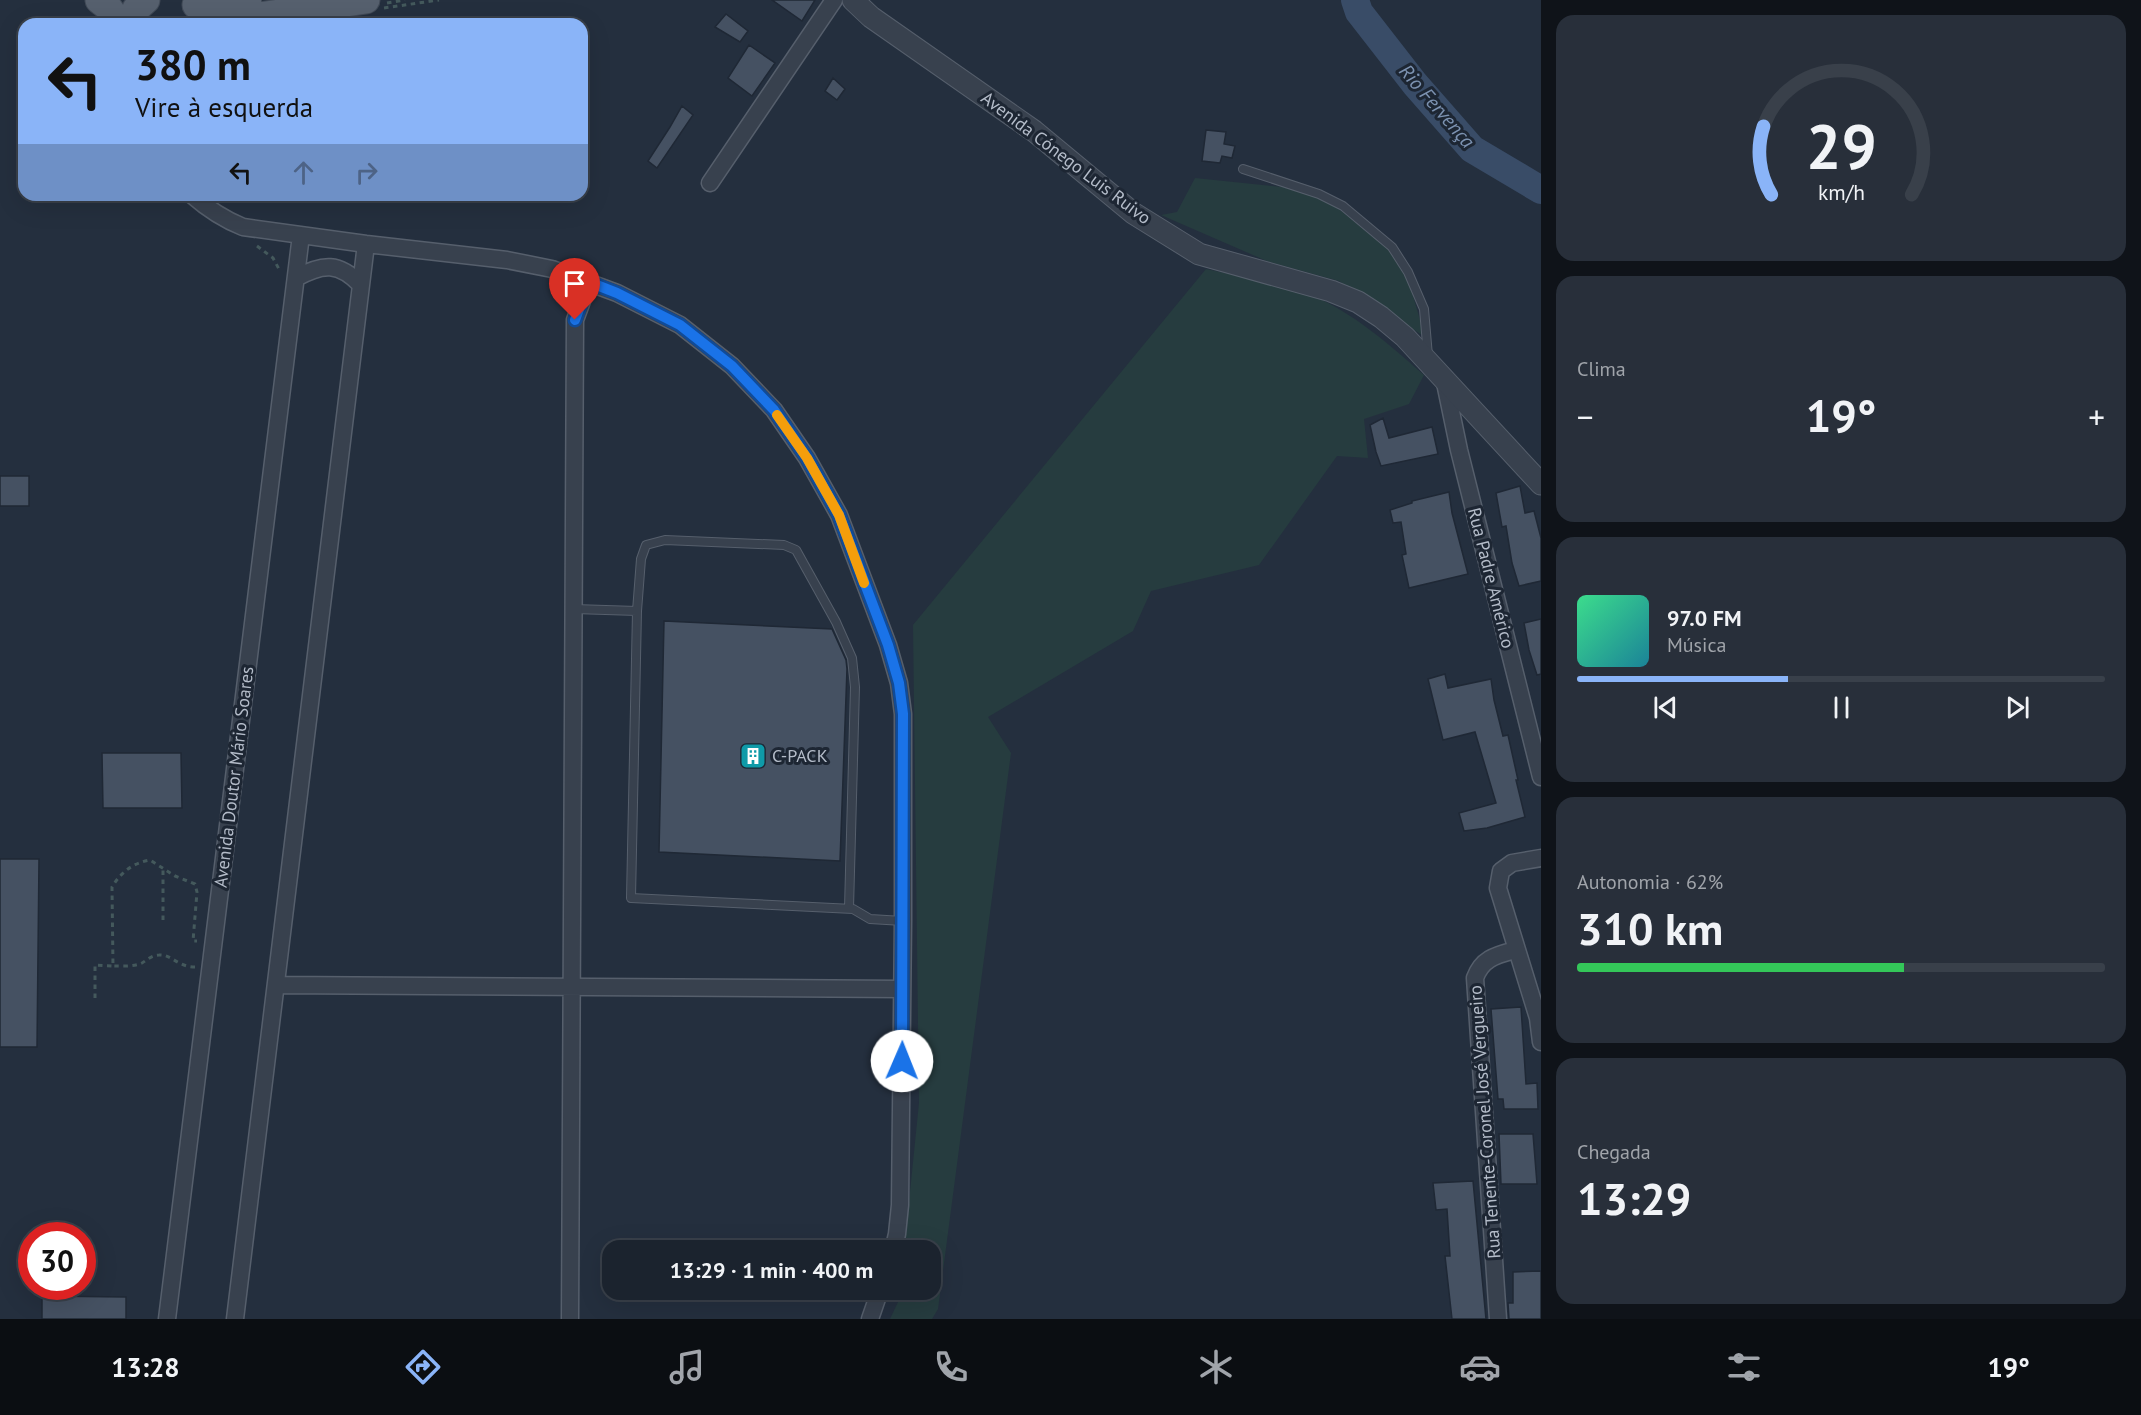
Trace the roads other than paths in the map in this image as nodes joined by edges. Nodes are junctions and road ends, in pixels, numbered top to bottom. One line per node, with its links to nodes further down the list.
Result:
1 (99, 0): 8 (main road)
2 (146, 0): 9 (main road)
3 (276, 0): 7 (main road)
4 (366, 0): 10 (main road)
5 (834, 0): 12 (street)
6 (853, 0): 19 (street, Avenida Cónego Luis Ruivo)
7 (198, 10)
8 (116, 18)
9 (132, 18)
10 (247, 18)
11 (1244, 169): 19 (lane)
12 (710, 183)
13 (199, 201): 14 (street)
14 (301, 235): 15 (street); 16 (street, Avenida Doutor Mário Soares)
15 (366, 244): 17 (street); 18 (street)
16 (288, 277): 18 (street); 35 (street, Avenida Doutor Mário Soares)
17 (589, 282): 22 (street); 27 (street)
18 (361, 285): 29 (street)
19 (1428, 362): 20 (street, Avenida Cónego Luis Ruivo)
20 (1444, 378): 21 (street, Avenida Cónego Luis Ruivo); 24 (street, Rua Padre Américo)
21 (1541, 484)
22 (574, 609): 23 (lane); 30 (street)
23 (637, 611): 26 (lane); 26 (lane)
24 (1541, 777)
25 (1541, 858): 28 (street)
26 (849, 908): 27 (lane)
27 (903, 921): 31 (street)
28 (1515, 950): 32 (street); 39 (street, Rua Tenente-Coronel José Vergueiro)
29 (277, 985): 30 (street); 36 (street)
30 (571, 987): 31 (street); 37 (street)
31 (902, 989): 33 (street)
32 (1541, 1042)
33 (896, 1240)
34 (877, 1300): 38 (street)
35 (167, 1319)
36 (235, 1319)
37 (570, 1319)
38 (870, 1319)
39 (1498, 1319)

